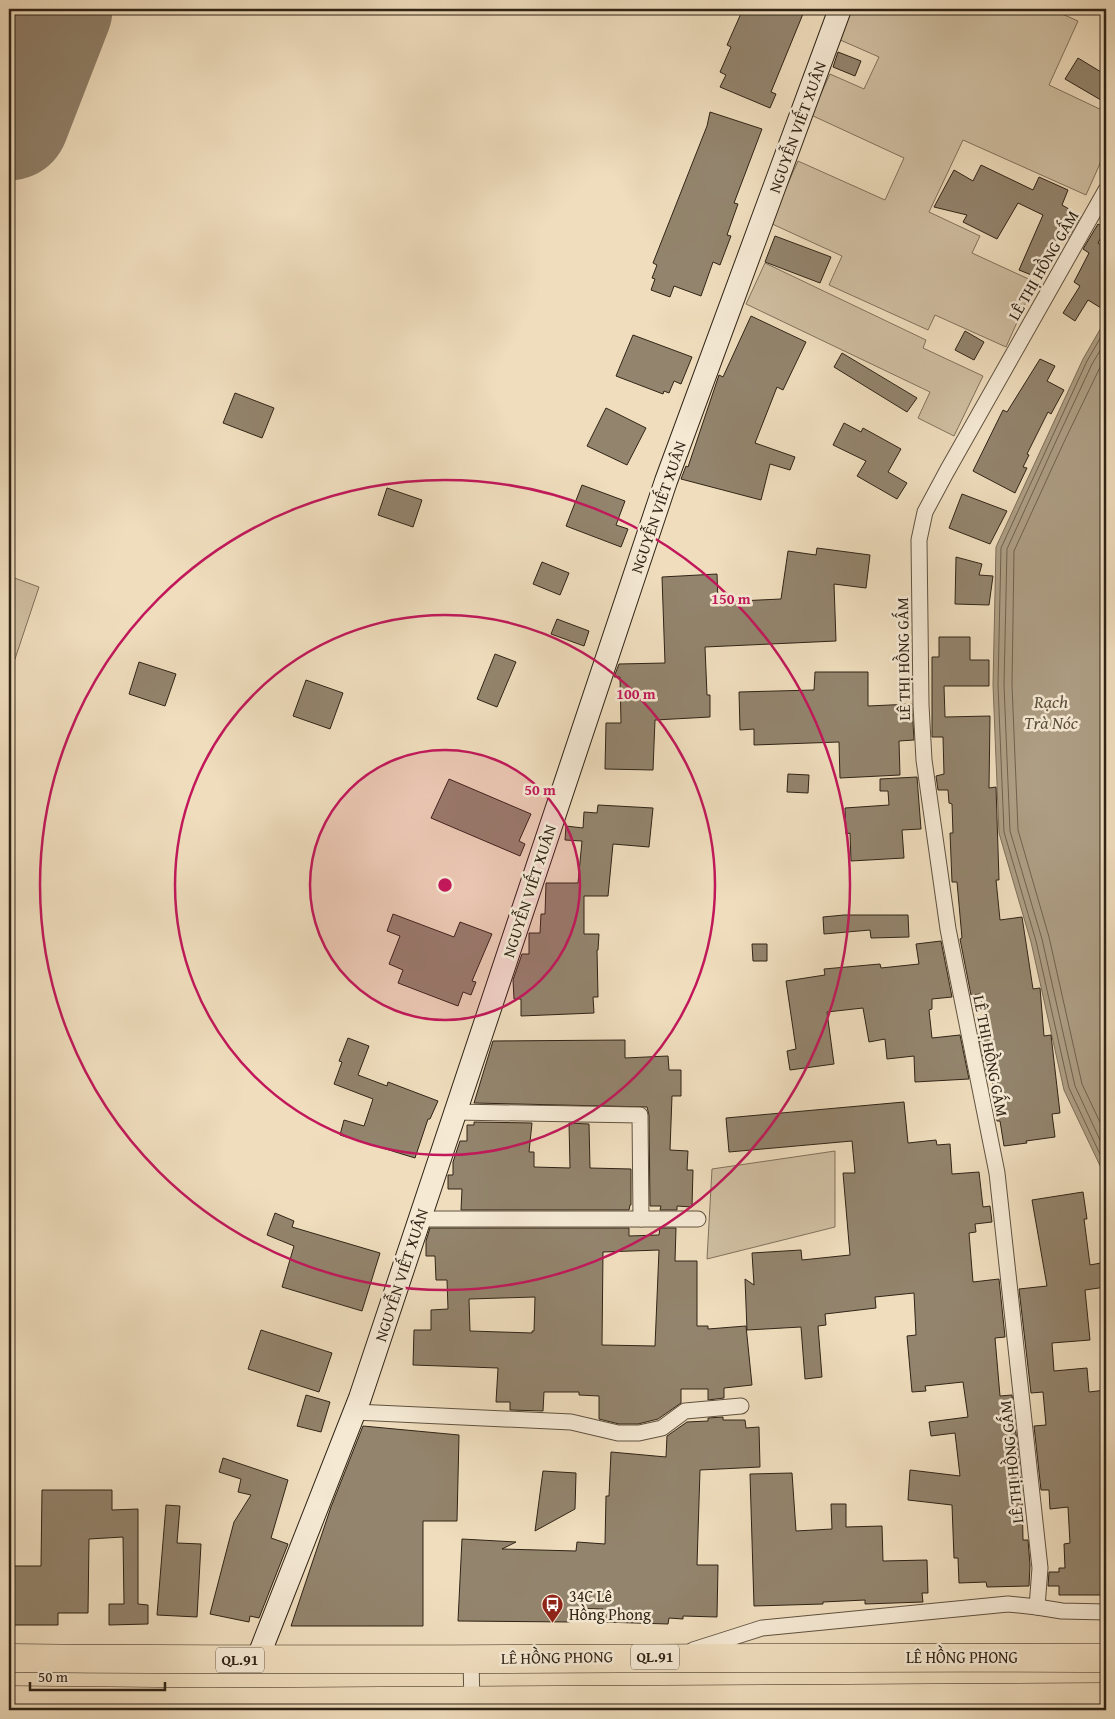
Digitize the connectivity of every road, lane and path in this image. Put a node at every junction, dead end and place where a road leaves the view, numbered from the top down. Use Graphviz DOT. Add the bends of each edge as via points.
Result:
graph roads {
  1 [pos="840,9"];
  2 [pos="1106,190"];
  3 [pos="455,1112"];
  4 [pos="420,1218"];
  5 [pos="641,1219"];
  6 [pos="698,1220"];
  7 [pos="741,1406"];
  8 [pos="354,1412"];
  9 [pos="1037,1607"];
  10 [pos="1106,1612"];
  11 [pos="674,1656"];
  12 [pos="9,1658"];
  13 [pos="471,1658"];
  14 [pos="1106,1658"];
  15 [pos="203,1660"];
  16 [pos="257,1660"];
  17 [pos="1106,1697"];
  18 [pos="9,1700"];
  19 [pos="205,1702"];
  20 [pos="796,1704"];
  21 [pos="472,1705"];
  22 [pos="100,1706"];
  1 -- 3 [label="street, NGUYỄN VIẾT XUÂN" via="666,481"];
  2 -- 9 [label="street, LÊ THỊ HỒNG GẤM" via="925,512 919,540 924,760 948,929 997,1173 1040,1568"];
  3 -- 4 [label="street, NGUYỄN VIẾT XUÂN"];
  3 -- 5 [label="street" via="640,1116"];
  4 -- 5 [label="street"];
  4 -- 8 [label="street, NGUYỄN VIẾT XUÂN"];
  5 -- 6 [label="street"];
  7 -- 8 [label="street" via="685,1411 662,1428 639,1433 618,1433 571,1422"];
  8 -- 16 [label="street, NGUYỄN VIẾT XUÂN"];
  9 -- 10 [label="street"];
  9 -- 11 [label="street" via="1008,1604 762,1628"];
  11 -- 13 [label="highway, LÊ HỒNG PHONG / QL.91"];
  11 -- 14 [label="highway, LÊ HỒNG PHONG / QL.91"];
  12 -- 15 [label="highway, LÊ HỒNG PHONG / QL.91"];
  13 -- 16 [label="highway, LÊ HỒNG PHONG / QL.91"];
  13 -- 21 [label="street"];
  15 -- 16 [label="highway, LÊ HỒNG PHONG / QL.91"];
  15 -- 19 [label="highway"];
  17 -- 20 [label="highway" via="845,1697"];
  18 -- 22 [label="highway"];
  19 -- 21 [label="highway"];
  19 -- 22 [label="highway"];
  20 -- 21 [label="highway"];
}
